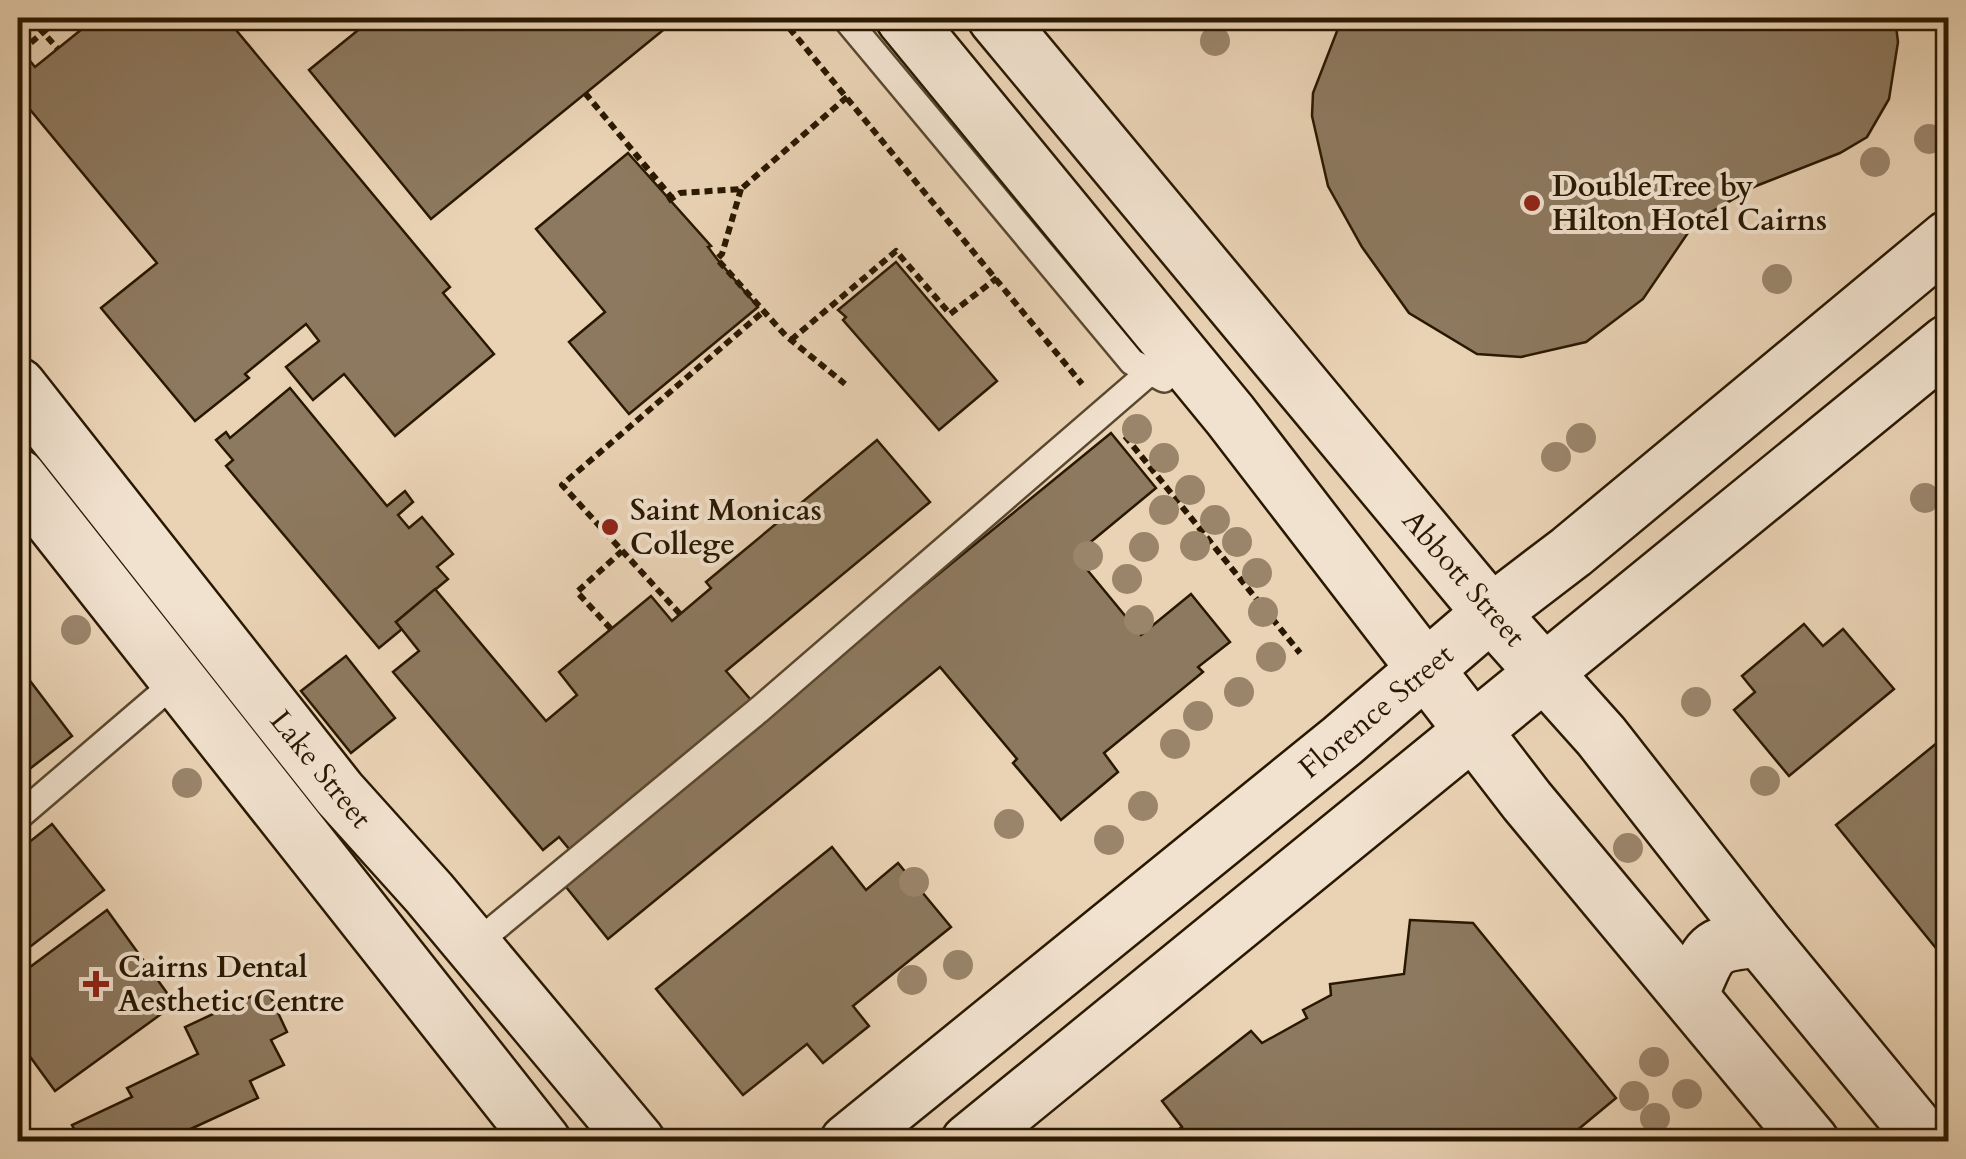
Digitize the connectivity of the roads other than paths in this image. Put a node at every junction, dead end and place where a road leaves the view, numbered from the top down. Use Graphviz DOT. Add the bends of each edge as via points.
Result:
graph roads {
  1 [pos="845,18"];
  2 [pos="904,18"];
  3 [pos="996,18"];
  4 [pos="1948,239"];
  5 [pos="1948,344"];
  6 [pos="1150,372"];
  7 [pos="18,386"];
  8 [pos="1230,415"];
  9 [pos="18,477"];
  10 [pos="1490,613"];
  11 [pos="1424,670"];
  12 [pos="1546,672"];
  13 [pos="178,680"];
  14 [pos="1472,730"];
  15 [pos="18,816"];
  16 [pos="1760,939"];
  17 [pos="474,946"];
  18 [pos="1690,995"];
  19 [pos="544,1142"];
  20 [pos="637,1142"];
  21 [pos="848,1142"];
  22 [pos="970,1142"];
  23 [pos="1811,1142"];
  24 [pos="1927,1142"];
  1 -- 6 [label="lane" via="1132,362"];
  2 -- 8 [label="street"];
  3 -- 10 [label="street, Abbott Street"];
  4 -- 10 [label="street, Florence Street"];
  5 -- 12 [label="street"];
  6 -- 8 [label="lane"];
  6 -- 17 [label="lane"];
  7 -- 17 [label="street, Lake Street" via="338,793"];
  8 -- 11 [label="street"];
  9 -- 13 [label="street, Lake Street"];
  10 -- 11 [label="street, Florence Street"];
  10 -- 12 [label="street, Abbott Street"];
  11 -- 14 [label="street"];
  11 -- 21 [label="street, Florence Street"];
  12 -- 14 [label="street"];
  12 -- 16 [label="street, Abbott Street"];
  13 -- 15 [label="lane"];
  13 -- 19 [label="street, Lake Street"];
  14 -- 18 [label="street"];
  14 -- 22 [label="street"];
  16 -- 18 [label="street" via="1714,948"];
  16 -- 24 [label="street, Abbott Street"];
  17 -- 20 [label="street, Lake Street"];
  18 -- 23 [label="street"];
}
